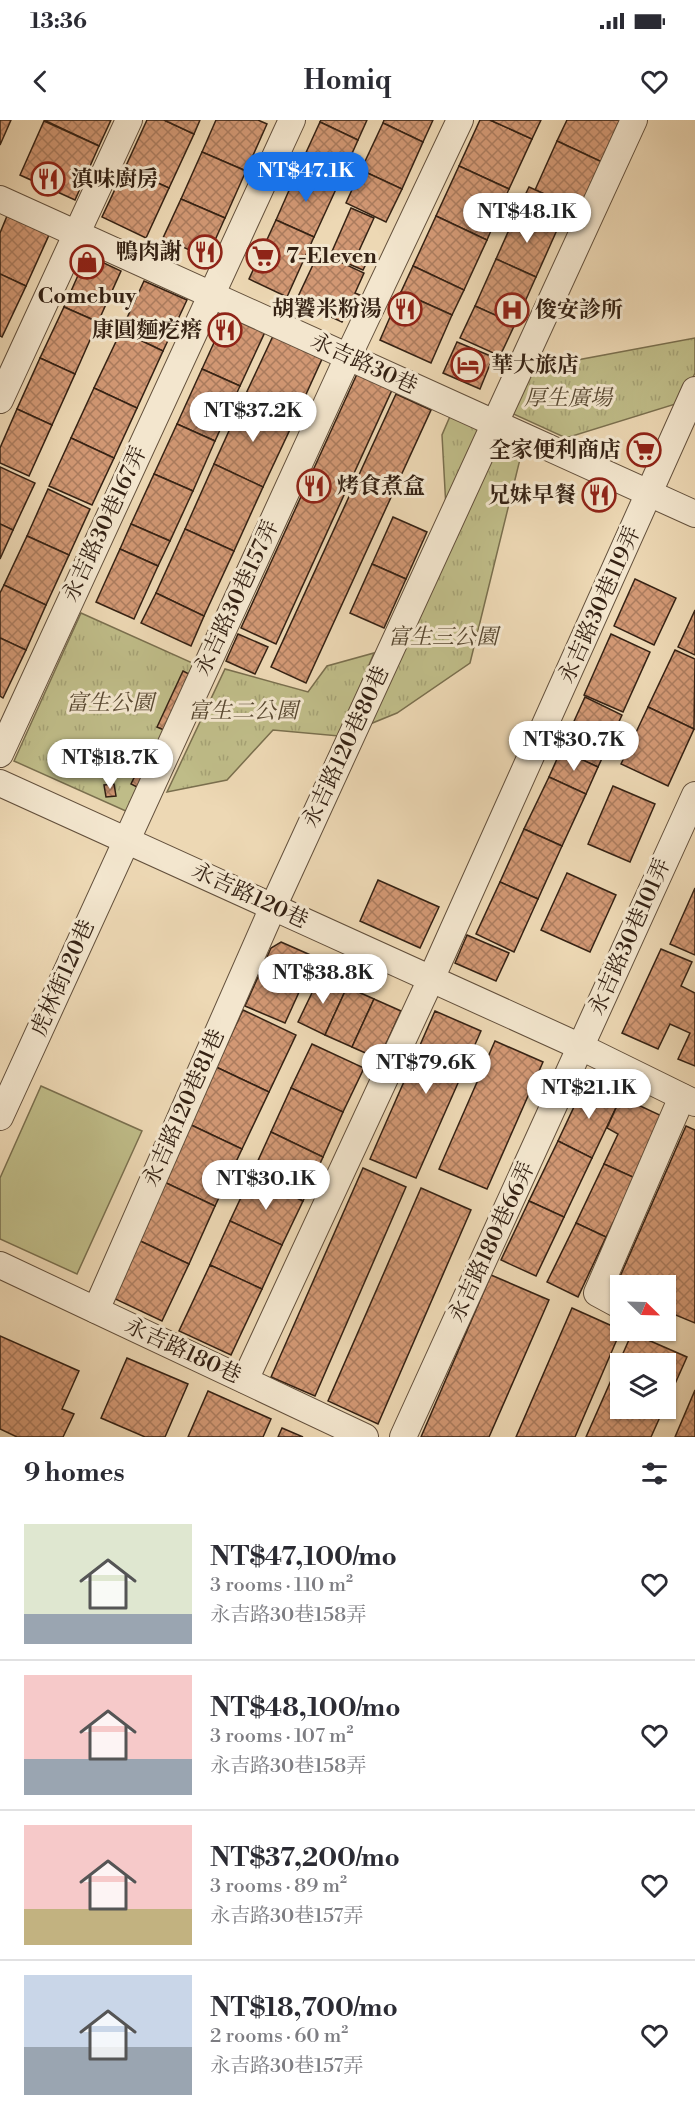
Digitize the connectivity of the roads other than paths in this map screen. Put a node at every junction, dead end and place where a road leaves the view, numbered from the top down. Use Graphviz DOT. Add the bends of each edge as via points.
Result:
graph roads {
  1 [pos="129,120"];
  2 [pos="292,120"];
  3 [pos="459,120"];
  4 [pos="634,120"];
  5 [pos="0,199"];
  6 [pos="78,234"];
  7 [pos="211,294"];
  8 [pos="348,357"];
  9 [pos="695,390"];
  10 [pos="0,400"];
  11 [pos="495,423"];
  12 [pos="650,493"];
  13 [pos="695,514"];
  14 [pos="0,754"];
  15 [pos="0,783"];
  16 [pos="695,795"];
  17 [pos="126,840"];
  18 [pos="273,907"];
  19 [pos="431,979"];
  20 [pos="581,1047"];
  21 [pos="689,1100"];
  22 [pos="0,1117"];
  23 [pos="0,1265"];
  24 [pos="610,1300"];
  25 [pos="96,1310"];
  26 [pos="245,1380"];
  27 [pos="365,1437"];
  28 [pos="403,1437"];
  1 -- 6 [label="street"];
  2 -- 7 [label="street, 永吉路30巷167弄"];
  3 -- 8 [label="street, 永吉路30巷157弄"];
  4 -- 11 [label="street, 永吉路120巷80巷"];
  5 -- 6 [label="street, 永吉路30巷"];
  6 -- 7 [label="street, 永吉路30巷"];
  6 -- 10 [label="street"];
  7 -- 8 [label="street, 永吉路30巷"];
  7 -- 14 [label="street, 永吉路30巷167弄"];
  8 -- 11 [label="street, 永吉路30巷"];
  8 -- 17 [label="street, 永吉路30巷157弄"];
  9 -- 12 [label="street, 永吉路30巷119弄"];
  11 -- 12 [label="street, 永吉路30巷"];
  11 -- 18 [label="street, 永吉路120巷80巷"];
  12 -- 13 [label="street, 永吉路30巷"];
  12 -- 19 [label="street, 永吉路30巷119弄"];
  15 -- 17 [label="street, 永吉路120巷"];
  16 -- 20 [label="street, 永吉路30巷101弄"];
  17 -- 18 [label="street, 永吉路120巷"];
  17 -- 22 [label="street, 虎林街120巷"];
  18 -- 19 [label="street, 永吉路120巷"];
  18 -- 25 [label="street, 永吉路120巷81巷"];
  19 -- 20 [label="street, 永吉路120巷"];
  19 -- 26 [label="street, 永吉路30巷119弄"];
  20 -- 21 [label="street, 永吉路120巷"];
  20 -- 28 [label="street, 永吉路180巷66弄"];
  21 -- 24 [label="street" via="597,1293"];
  23 -- 25 [label="street, 永吉路180巷"];
  25 -- 26 [label="street, 永吉路180巷"];
  26 -- 27 [label="street, 永吉路180巷"];
}
